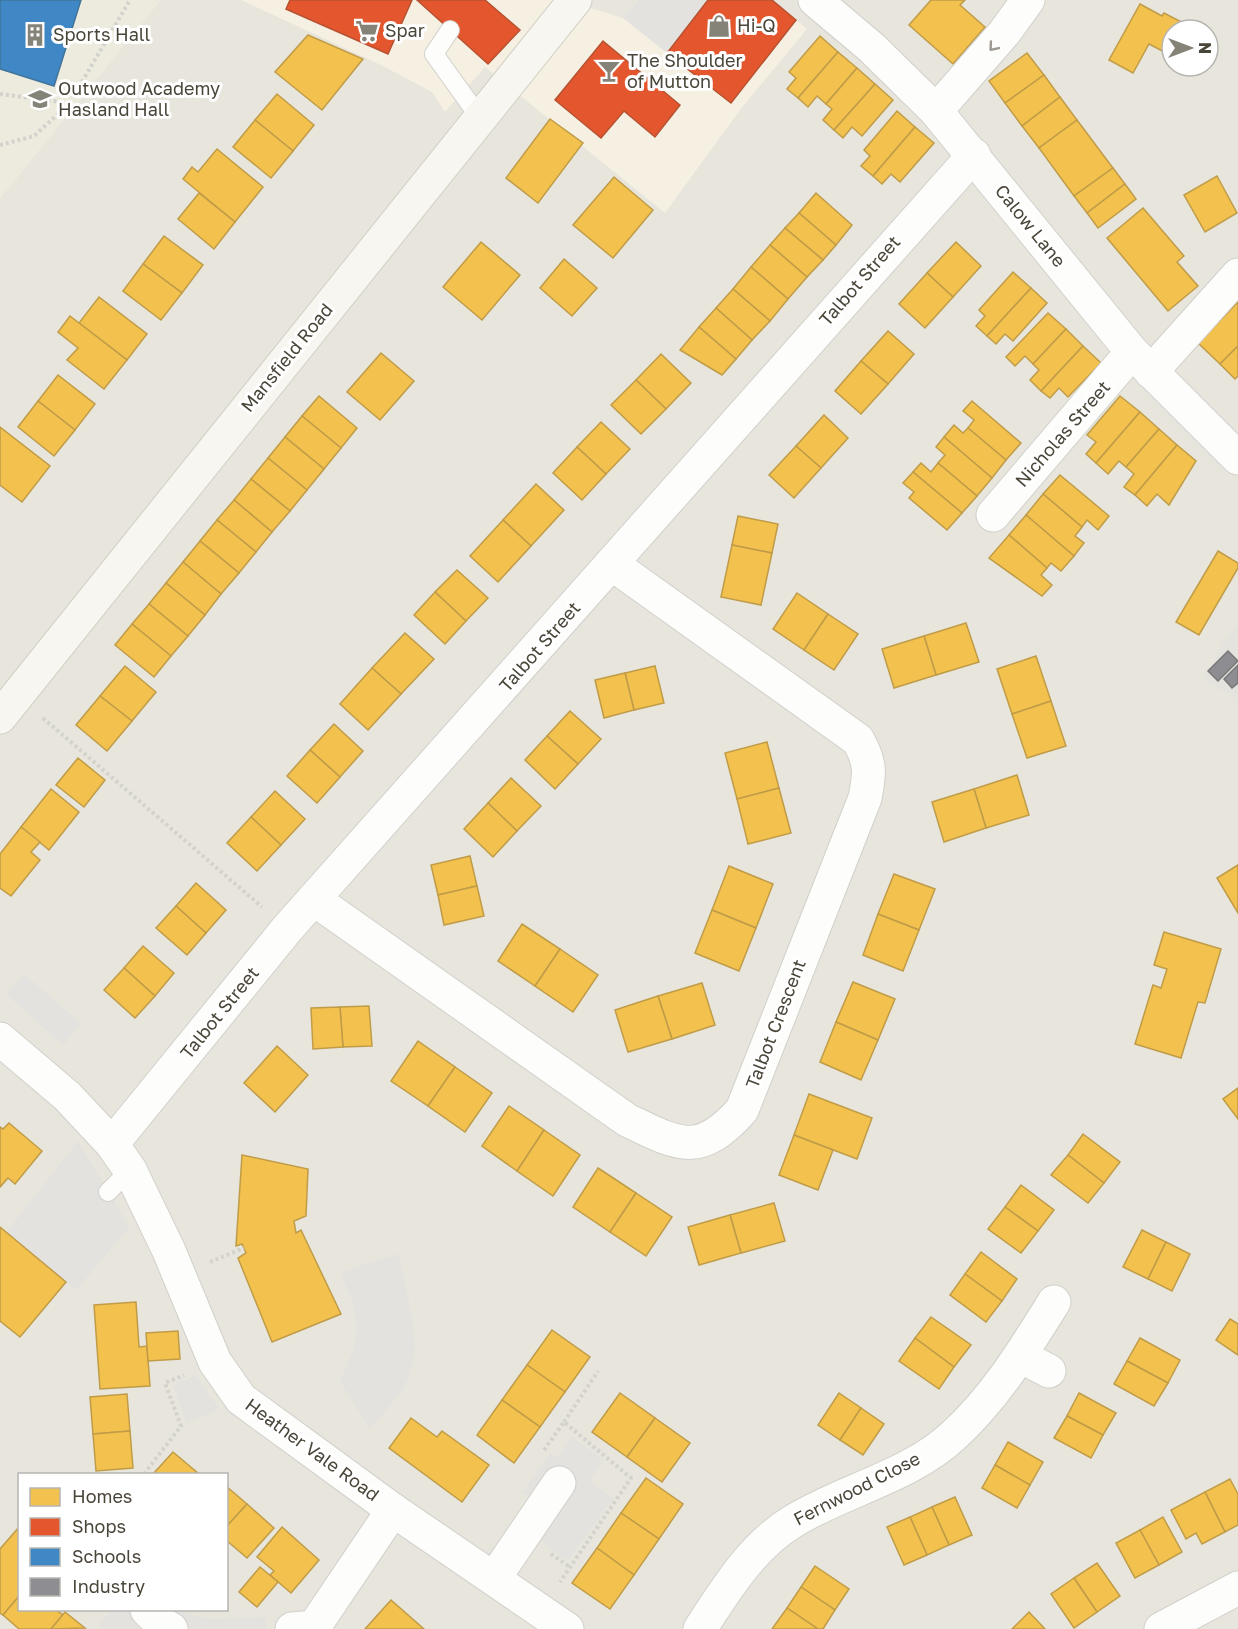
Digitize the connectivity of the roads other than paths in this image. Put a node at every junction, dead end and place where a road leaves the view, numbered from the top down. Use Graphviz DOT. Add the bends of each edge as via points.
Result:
graph roads {
  1 [pos="574,0"];
  2 [pos="815,0"];
  3 [pos="1028,0"];
  4 [pos="450,30"];
  5 [pos="936,111"];
  6 [pos="480,118"];
  7 [pos="974,155"];
  8 [pos="1238,275"];
  9 [pos="1142,362"];
  10 [pos="1238,458"];
  11 [pos="993,515"];
  12 [pos="612,564"];
  13 [pos="8,706"];
  14 [pos="315,900"];
  15 [pos="0,1040"];
  16 [pos="117,1169"];
  17 [pos="1054,1302"];
  18 [pos="1020,1356"];
  19 [pos="1049,1371"];
  20 [pos="559,1483"];
  21 [pos="393,1510"];
  22 [pos="495,1577"];
  23 [pos="1238,1588"];
  24 [pos="148,1611"];
  25 [pos="307,1628"];
  26 [pos="171,1629"];
  27 [pos="567,1629"];
  28 [pos="700,1629"];
  29 [pos="1161,1629"];
  1 -- 6 [label="main road, Mansfield Road"];
  2 -- 5 [label="street, Calow Lane" via="872,48"];
  3 -- 5 [label="street, one-way"];
  4 -- 6 [label="lane" via="434,54"];
  5 -- 7 [label="street, Calow Lane"];
  6 -- 13 [label="main road, Mansfield Road"];
  7 -- 9 [label="street, Calow Lane"];
  7 -- 12 [label="street, Talbot Street"];
  8 -- 9 [label="street, Nicholas Street"];
  9 -- 10 [label="street, Calow Lane"];
  9 -- 11 [label="street, Nicholas Street"];
  12 -- 14 [label="street, Talbot Street"];
  12 -- 14 [label="street, Talbot Crescent" via="858,740 869,759 865,798 742,1110 724,1130 698,1143 670,1140 627,1120"];
  14 -- 16 [label="street, Talbot Street" via="287,929"];
  15 -- 16 [label="street, Heather Vale Road" via="67,1096"];
  16 -- 21 [label="street, Heather Vale Road" via="169,1251 215,1362 241,1399"];
  17 -- 18 [label="street, Fernwood Close"];
  18 -- 19 [label="street"];
  18 -- 28 [label="street, Fernwood Close" via="1007,1378 952,1438 908,1466 791,1522 748,1561"];
  20 -- 22 [label="street"];
  21 -- 22 [label="street, Heather Vale Road"];
  21 -- 25 [label="street"];
  22 -- 27 [label="street, Heather Vale Road"];
  23 -- 29 [label="street"];
  24 -- 26 [label="street"];
}
